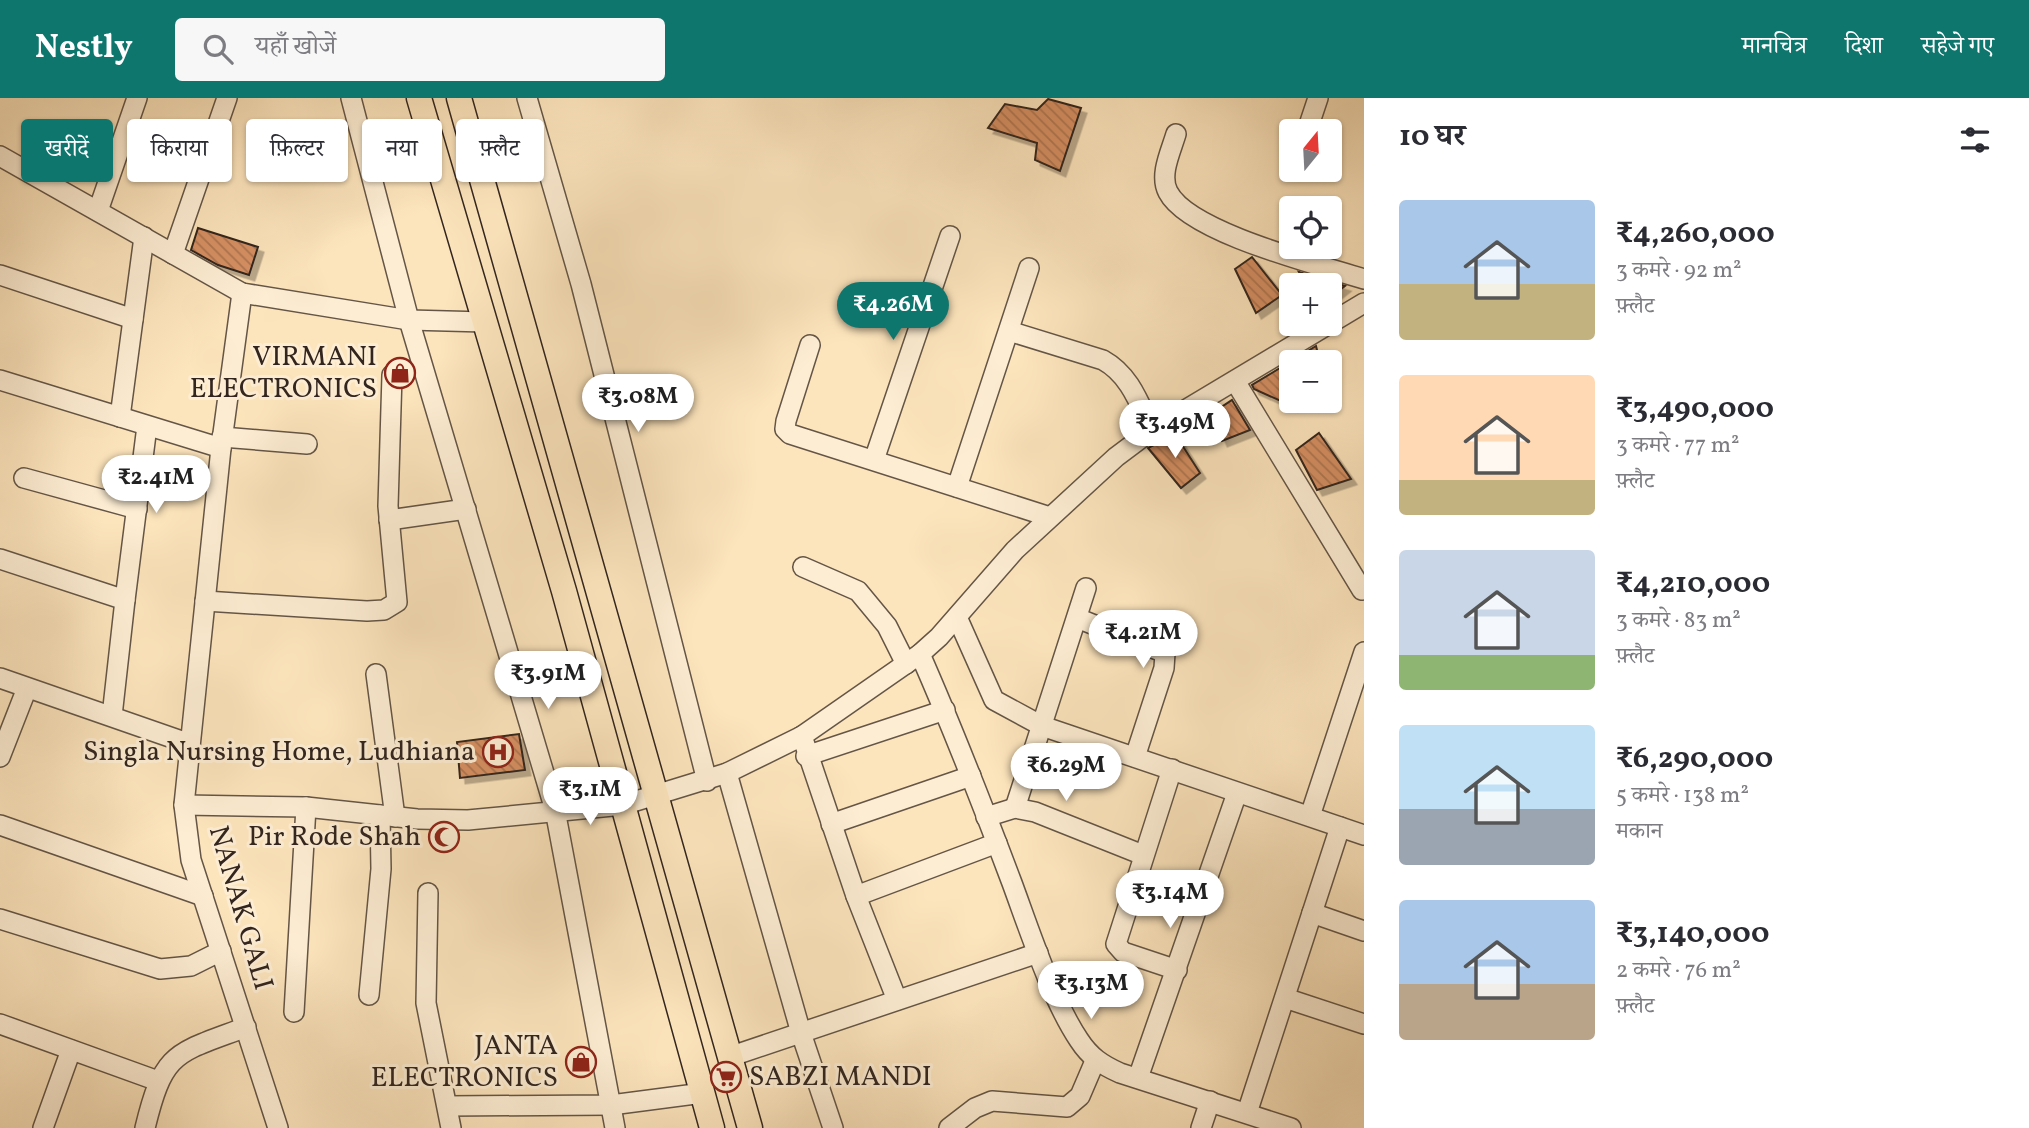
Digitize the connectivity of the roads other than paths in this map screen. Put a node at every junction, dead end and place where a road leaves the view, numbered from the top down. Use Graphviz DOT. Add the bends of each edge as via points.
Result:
graph roads {
  1 [pos="137,98"];
  2 [pos="227,98"];
  3 [pos="351,98"];
  4 [pos="419,98"];
  5 [pos="459,98"];
  6 [pos="527,98"];
  7 [pos="1318,98"];
  8 [pos="1311,119"];
  9 [pos="1176,134"];
  10 [pos="0,156"];
  11 [pos="98,211"];
  12 [pos="950,236"];
  13 [pos="144,237"];
  14 [pos="173,254"];
  15 [pos="1029,268"];
  16 [pos="0,275"];
  17 [pos="1364,279"];
  18 [pos="242,293"];
  19 [pos="1364,304"];
  20 [pos="133,319"];
  21 [pos="409,320"];
  22 [pos="485,322"];
  23 [pos="1009,331"];
  24 [pos="810,345"];
  25 [pos="393,375"];
  26 [pos="0,380"];
  27 [pos="1235,381"];
  28 [pos="120,417"];
  29 [pos="147,426"];
  30 [pos="1152,430"];
  31 [pos="222,443"];
  32 [pos="307,444"];
  33 [pos="874,460"];
  34 [pos="24,478"];
  35 [pos="957,487"];
  36 [pos="137,509"];
  37 [pos="466,509"];
  38 [pos="1050,517"];
  39 [pos="389,520"];
  40 [pos="0,559"];
  41 [pos="803,567"];
  42 [pos="1086,588"];
  43 [pos="1362,590"];
  44 [pos="125,600"];
  45 [pos="205,601"];
  46 [pos="957,617"];
  47 [pos="1077,618"];
  48 [pos="1364,652"];
  49 [pos="913,659"];
  50 [pos="376,674"];
  51 [pos="0,678"];
  52 [pos="27,688"];
  53 [pos="945,710"];
  54 [pos="112,716"];
  55 [pos="1042,726"];
  56 [pos="802,736"];
  57 [pos="190,744"];
  58 [pos="806,756"];
  59 [pos="0,757"];
  60 [pos="1135,757"];
  61 [pos="1172,769"];
  62 [pos="727,773"];
  63 [pos="971,776"];
  64 [pos="707,781"];
  65 [pos="1237,793"];
  66 [pos="655,795"];
  67 [pos="184,805"];
  68 [pos="623,805"];
  69 [pos="306,807"];
  70 [pos="1015,808"];
  71 [pos="555,810"];
  72 [pos="388,816"];
  73 [pos="1310,816"];
  74 [pos="986,817"];
  75 [pos="831,824"];
  76 [pos="0,825"];
  77 [pos="1340,827"];
  78 [pos="1364,835"];
  79 [pos="997,843"];
  80 [pos="1143,855"];
  81 [pos="428,892"];
  82 [pos="203,897"];
  83 [pos="856,897"];
  84 [pos="1312,913"];
  85 [pos="0,920"];
  86 [pos="1364,931"];
  87 [pos="221,951"];
  88 [pos="1038,953"];
  89 [pos="1177,970"];
  90 [pos="369,995"];
  91 [pos="1285,998"];
  92 [pos="897,1000"];
  93 [pos="294,1012"];
  94 [pos="0,1024"];
  95 [pos="1364,1024"];
  96 [pos="246,1027"];
  97 [pos="801,1032"];
  98 [pos="71,1050"];
  99 [pos="729,1057"];
  100 [pos="1096,1061"];
  101 [pos="1138,1078"];
  102 [pos="158,1081"];
  103 [pos="703,1093"];
  104 [pos="1210,1101"];
  105 [pos="611,1105"];
  106 [pos="448,1106"];
  107 [pos="1247,1113"];
  108 [pos="43,1128"];
  109 [pos="145,1128"];
  110 [pos="278,1128"];
  111 [pos="451,1128"];
  112 [pos="615,1128"];
  113 [pos="712,1128"];
  114 [pos="750,1128"];
  115 [pos="833,1128"];
  116 [pos="949,1128"];
  117 [pos="1201,1128"];
  118 [pos="1291,1128"];
  1 -- 11 [label="street"];
  2 -- 14 [label="street"];
  3 -- 21 [label="street"];
  4 -- 22 [label="main road"];
  5 -- 66 [label="main road"];
  6 -- 64 [label="street" via="581,284"];
  7 -- 8 [label="street"];
  9 -- 17 [label="street" via="1165,178 1168,192 1180,206 1230,234"];
  10 -- 11 [label="street"];
  11 -- 13 [label="street"];
  12 -- 33 [label="street"];
  13 -- 14 [label="street"];
  13 -- 20 [label="street"];
  14 -- 18 [label="street"];
  15 -- 23 [label="street"];
  16 -- 20 [label="street"];
  18 -- 21 [label="street"];
  18 -- 31 [label="street, NANAK GALI"];
  19 -- 27 [label="street"];
  20 -- 28 [label="street"];
  21 -- 22 [label="street"];
  21 -- 37 [label="street"];
  22 -- 68 [label="main road"];
  23 -- 30 [label="street" via="1116,367 1126,377"];
  23 -- 35 [label="street"];
  24 -- 33 [label="street" via="785,429"];
  25 -- 39 [label="street"];
  26 -- 28 [label="street"];
  27 -- 30 [label="street"];
  27 -- 43 [label="street"];
  28 -- 29 [label="street"];
  29 -- 31 [label="street"];
  29 -- 36 [label="street"];
  30 -- 38 [label="street"];
  31 -- 32 [label="street"];
  31 -- 45 [label="street, NANAK GALI"];
  33 -- 35 [label="street"];
  34 -- 36 [label="street"];
  35 -- 38 [label="street"];
  36 -- 44 [label="street"];
  37 -- 39 [label="street"];
  37 -- 71 [label="street"];
  38 -- 46 [label="street" via="1007,558"];
  39 -- 45 [label="street" via="399,596 393,607 367,611"];
  40 -- 44 [label="street"];
  41 -- 49 [label="street" via="858,591"];
  42 -- 47 [label="street"];
  44 -- 54 [label="street"];
  45 -- 57 [label="street, NANAK GALI"];
  46 -- 49 [label="street"];
  46 -- 55 [label="street" via="994,700"];
  47 -- 55 [label="street"];
  47 -- 60 [label="street" via="1165,653"];
  48 -- 73 [label="street"];
  49 -- 53 [label="street"];
  49 -- 56 [label="street"];
  50 -- 72 [label="street"];
  51 -- 52 [label="street"];
  52 -- 54 [label="street"];
  52 -- 59 [label="street"];
  53 -- 58 [label="street"];
  53 -- 63 [label="street"];
  54 -- 57 [label="street"];
  55 -- 60 [label="street"];
  55 -- 70 [label="street"];
  56 -- 58 [label="street"];
  56 -- 62 [label="street"];
  57 -- 67 [label="street, NANAK GALI"];
  58 -- 75 [label="street"];
  60 -- 61 [label="street"];
  61 -- 65 [label="street"];
  61 -- 80 [label="street"];
  62 -- 64 [label="street"];
  62 -- 97 [label="street"];
  63 -- 74 [label="street"];
  63 -- 75 [label="street"];
  64 -- 66 [label="street"];
  65 -- 73 [label="street"];
  65 -- 89 [label="street"];
  66 -- 68 [label="street"];
  66 -- 99 [label="main road"];
  67 -- 69 [label="street"];
  67 -- 82 [label="street, NANAK GALI" via="191,860"];
  68 -- 71 [label="street"];
  68 -- 103 [label="main road"];
  69 -- 72 [label="street"];
  69 -- 93 [label="street"];
  70 -- 74 [label="street"];
  70 -- 80 [label="street"];
  71 -- 72 [label="street" via="468,820"];
  71 -- 105 [label="street"];
  72 -- 90 [label="street"];
  73 -- 77 [label="street"];
  74 -- 79 [label="street"];
  75 -- 83 [label="street"];
  76 -- 82 [label="street"];
  77 -- 78 [label="street"];
  77 -- 84 [label="street"];
  79 -- 83 [label="street"];
  79 -- 88 [label="street"];
  80 -- 89 [label="street" via="1116,944 1123,952"];
  81 -- 106 [label="street" via="426,1003"];
  82 -- 87 [label="street, NANAK GALI"];
  83 -- 92 [label="street"];
  84 -- 86 [label="street"];
  84 -- 91 [label="street"];
  85 -- 87 [label="street" via="160,969 191,966"];
  87 -- 96 [label="street, NANAK GALI"];
  88 -- 92 [label="street"];
  88 -- 100 [label="street" via="1077,1037"];
  89 -- 101 [label="street"];
  91 -- 95 [label="street"];
  91 -- 107 [label="street"];
  92 -- 97 [label="street"];
  94 -- 98 [label="street"];
  96 -- 102 [label="street" via="179,1054"];
  96 -- 110 [label="street, NANAK GALI"];
  97 -- 99 [label="street"];
  97 -- 115 [label="street"];
  98 -- 102 [label="street"];
  98 -- 108 [label="street"];
  99 -- 114 [label="main road"];
  100 -- 101 [label="street"];
  100 -- 116 [label="street" via="1080,1096 1067,1107 992,1101"];
  101 -- 104 [label="street"];
  102 -- 109 [label="street"];
  103 -- 105 [label="street"];
  103 -- 113 [label="main road"];
  104 -- 107 [label="street"];
  104 -- 117 [label="street"];
  105 -- 106 [label="street"];
  105 -- 112 [label="street"];
  106 -- 111 [label="street"];
  107 -- 118 [label="street"];
}
